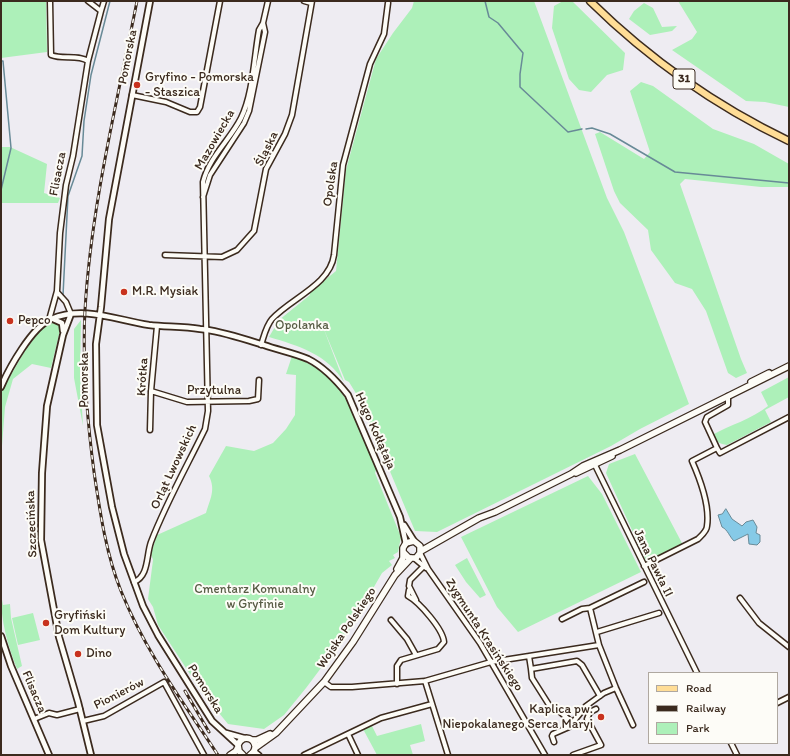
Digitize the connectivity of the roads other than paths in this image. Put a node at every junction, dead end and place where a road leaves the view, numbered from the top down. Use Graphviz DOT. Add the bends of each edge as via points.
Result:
graph roads {
  1 [pos="50,1"];
  2 [pos="88,1"];
  3 [pos="104,1"];
  4 [pos="150,1"];
  5 [pos="220,1"];
  6 [pos="268,1"];
  7 [pos="304,1"];
  8 [pos="590,1"];
  9 [pos="312,2"];
  10 [pos="388,3"];
  11 [pos="101,11"];
  12 [pos="88,61"];
  13 [pos="132,95"];
  14 [pos="789,141"];
  15 [pos="165,255"];
  16 [pos="204,257"];
  17 [pos="57,291"];
  18 [pos="71,314"];
  19 [pos="100,314"];
  20 [pos="50,319"];
  21 [pos="157,326"];
  22 [pos="206,329"];
  23 [pos="63,335"];
  24 [pos="261,344"];
  25 [pos="789,366"];
  26 [pos="259,380"];
  27 [pos="1,386"];
  28 [pos="151,392"];
  29 [pos="728,396"];
  30 [pos="208,402"];
  31 [pos="789,417"];
  32 [pos="150,430"];
  33 [pos="717,448"];
  34 [pos="594,463"];
  35 [pos="403,524"];
  36 [pos="440,539"];
  37 [pos="416,542"];
  38 [pos="406,544"];
  39 [pos="421,552"];
  40 [pos="404,553"];
  41 [pos="412,558"];
  42 [pos="644,566"];
  43 [pos="426,568"];
  44 [pos="395,575"];
  45 [pos="134,582"];
  46 [pos="644,582"];
  47 [pos="740,598"];
  48 [pos="590,608"];
  49 [pos="659,613"];
  50 [pos="391,620"];
  51 [pos="562,620"];
  52 [pos="597,632"];
  53 [pos="1,636"];
  54 [pos="599,645"];
  55 [pos="789,647"];
  56 [pos="416,655"];
  57 [pos="529,656"];
  58 [pos="492,662"];
  59 [pos="531,669"];
  60 [pos="697,672"];
  61 [pos="425,681"];
  62 [pos="324,682"];
  63 [pos="397,684"];
  64 [pos="616,688"];
  65 [pos="600,696"];
  66 [pos="789,697"];
  67 [pos="778,702"];
  68 [pos="432,704"];
  69 [pos="80,709"];
  70 [pos="596,709"];
  71 [pos="34,719"];
  72 [pos="83,721"];
  73 [pos="573,723"];
  74 [pos="633,725"];
  75 [pos="281,727"];
  76 [pos="224,732"];
  77 [pos="348,734"];
  78 [pos="244,738"];
  79 [pos="252,740"];
  80 [pos="554,742"];
  81 [pos="732,744"];
  82 [pos="238,746"];
  83 [pos="254,753"];
  84 [pos="448,754"];
  85 [pos="49,755"];
  86 [pos="92,755"];
  87 [pos="204,755"];
  88 [pos="230,755"];
  89 [pos="238,755"];
  90 [pos="243,755"];
  91 [pos="304,755"];
  92 [pos="358,755"];
  93 [pos="442,755"];
  94 [pos="546,755"];
  95 [pos="573,755"];
  96 [pos="737,755"];
  1 -- 12 [label="street" via="51,55 82,57"];
  2 -- 11 [label="street"];
  3 -- 11 [label="street, Flisacza"];
  4 -- 13 [label="street, Pomorska"];
  5 -- 13 [label="street" via="197,112"];
  6 -- 16 [label="street, Mazowiecka" via="249,111 210,175 204,197"];
  7 -- 9 [label="street"];
  8 -- 14 [label="main road, 31" via="634,41 692,84 740,115"];
  9 -- 16 [label="street, Śląska" via="292,115 266,169 254,231 243,245 231,253"];
  10 -- 24 [label="street, Opolska" via="384,34 370,64 343,165 331,267 322,278 272,319"];
  11 -- 12 [label="street, Flisacza"];
  12 -- 17 [label="street, Flisacza" via="66,185"];
  13 -- 19 [label="street, Pomorska" via="111,202"];
  15 -- 16 [label="street, Śląska"];
  16 -- 22 [label="street, Mazowiecka"];
  17 -- 18 [label="street"];
  17 -- 20 [label="street, Flisacza"];
  18 -- 19 [label="street, Hugo Kołłątaja"];
  18 -- 20 [label="street"];
  18 -- 23 [label="street, Szczecińska"];
  19 -- 21 [label="street, Hugo Kołłątaja"];
  19 -- 45 [label="street, Pomorska" via="96,344 97,425 112,507"];
  20 -- 23 [label="street" via="58,320 62,324"];
  20 -- 27 [label="street, Flisacza" via="29,340"];
  21 -- 22 [label="street, Hugo Kołłątaja"];
  21 -- 28 [label="street, Krótka"];
  22 -- 24 [label="street, Hugo Kołłątaja"];
  22 -- 30 [label="street, Orląt Lwowskich"];
  23 -- 69 [label="street, Szczecińska" via="46,414 41,539 58,635"];
  24 -- 35 [label="street, Hugo Kołłątaja" via="308,359 338,382 355,409"];
  25 -- 29 [label="main road"];
  26 -- 30 [label="street, Przytulna" via="258,399"];
  28 -- 30 [label="street, Przytulna" via="181,401"];
  28 -- 32 [label="street, Krótka"];
  29 -- 33 [label="street" via="728,405 707,417 705,422"];
  29 -- 34 [label="main road"];
  30 -- 45 [label="street, Orląt Lwowskich" via="205,428 157,527 144,575"];
  31 -- 33 [label="street" via="720,453"];
  33 -- 42 [label="street" via="692,461 704,491 706,531 698,538"];
  34 -- 36 [label="main road"];
  34 -- 42 [label="street, Jana Pawła II"];
  35 -- 37 [label="street, Hugo Kołłątaja"];
  35 -- 38 [label="street, Hugo Kołłątaja"];
  36 -- 37 [label="main road"];
  36 -- 39 [label="main road"];
  37 -- 38 [label="main road"];
  37 -- 39 [label="main road"];
  38 -- 40 [label="main road"];
  39 -- 41 [label="main road"];
  39 -- 43 [label="street, Zygmunta Krasińskiego"];
  40 -- 41 [label="main road"];
  40 -- 44 [label="main road, Wojska Polskiego"];
  41 -- 43 [label="street, Zygmunta Krasińskiego"];
  41 -- 44 [label="main road, Wojska Polskiego"];
  42 -- 60 [label="street, Jana Pawła II"];
  43 -- 56 [label="street" via="410,580 408,596 416,600 426,611 444,640 441,648"];
  43 -- 58 [label="street, Zygmunta Krasińskiego"];
  44 -- 62 [label="main road, Wojska Polskiego" via="353,642"];
  45 -- 76 [label="street, Pomorska" via="158,635 212,721"];
  46 -- 48 [label="street"];
  47 -- 55 [label="street" via="752,615"];
  48 -- 51 [label="street" via="582,609"];
  48 -- 52 [label="street"];
  49 -- 52 [label="street"];
  50 -- 56 [label="street"];
  52 -- 54 [label="street"];
  53 -- 71 [label="street, Flisacza"];
  54 -- 57 [label="street"];
  54 -- 64 [label="street"];
  56 -- 63 [label="street" via="404,658 398,663"];
  57 -- 58 [label="street"];
  57 -- 59 [label="street, Zygmunta Krasińskiego"];
  58 -- 61 [label="street"];
  58 -- 94 [label="street, Zygmunta Krasińskiego"];
  59 -- 65 [label="street" via="577,661"];
  59 -- 73 [label="street, Zygmunta Krasińskiego" via="532,678 551,708 559,711"];
  61 -- 63 [label="street"];
  61 -- 68 [label="street"];
  62 -- 63 [label="street" via="331,687 352,688"];
  62 -- 75 [label="main road, Wojska Polskiego"];
  64 -- 65 [label="street"];
  64 -- 74 [label="street"];
  65 -- 73 [label="street" via="586,706"];
  66 -- 67 [label="street"];
  68 -- 77 [label="street" via="381,718"];
  68 -- 84 [label="street"];
  69 -- 71 [label="street" via="57,715 52,713"];
  69 -- 72 [label="street, Szczecińska"];
  70 -- 95 [label="street" via="590,712 587,719 601,745"];
  71 -- 85 [label="street, Flisacza"];
  72 -- 86 [label="street, Szczecińska"];
  72 -- 87 [label="street, Pionierów" via="108,714 164,682"];
  73 -- 80 [label="street" via="553,734"];
  75 -- 79 [label="main road, Wojska Polskiego" via="266,736"];
  75 -- 83 [label="main road, Wojska Polskiego"];
  76 -- 78 [label="street, Pomorska"];
  76 -- 82 [label="street, Pomorska"];
  77 -- 91 [label="street"];
  77 -- 92 [label="street"];
  78 -- 79 [label="main road"];
  78 -- 82 [label="main road"];
  79 -- 83 [label="main road"];
  81 -- 96 [label="street"];
  82 -- 88 [label="main road"];
  82 -- 90 [label="main road"];
  84 -- 93 [label="street"];
  89 -- 90 [label="main road"];
}
